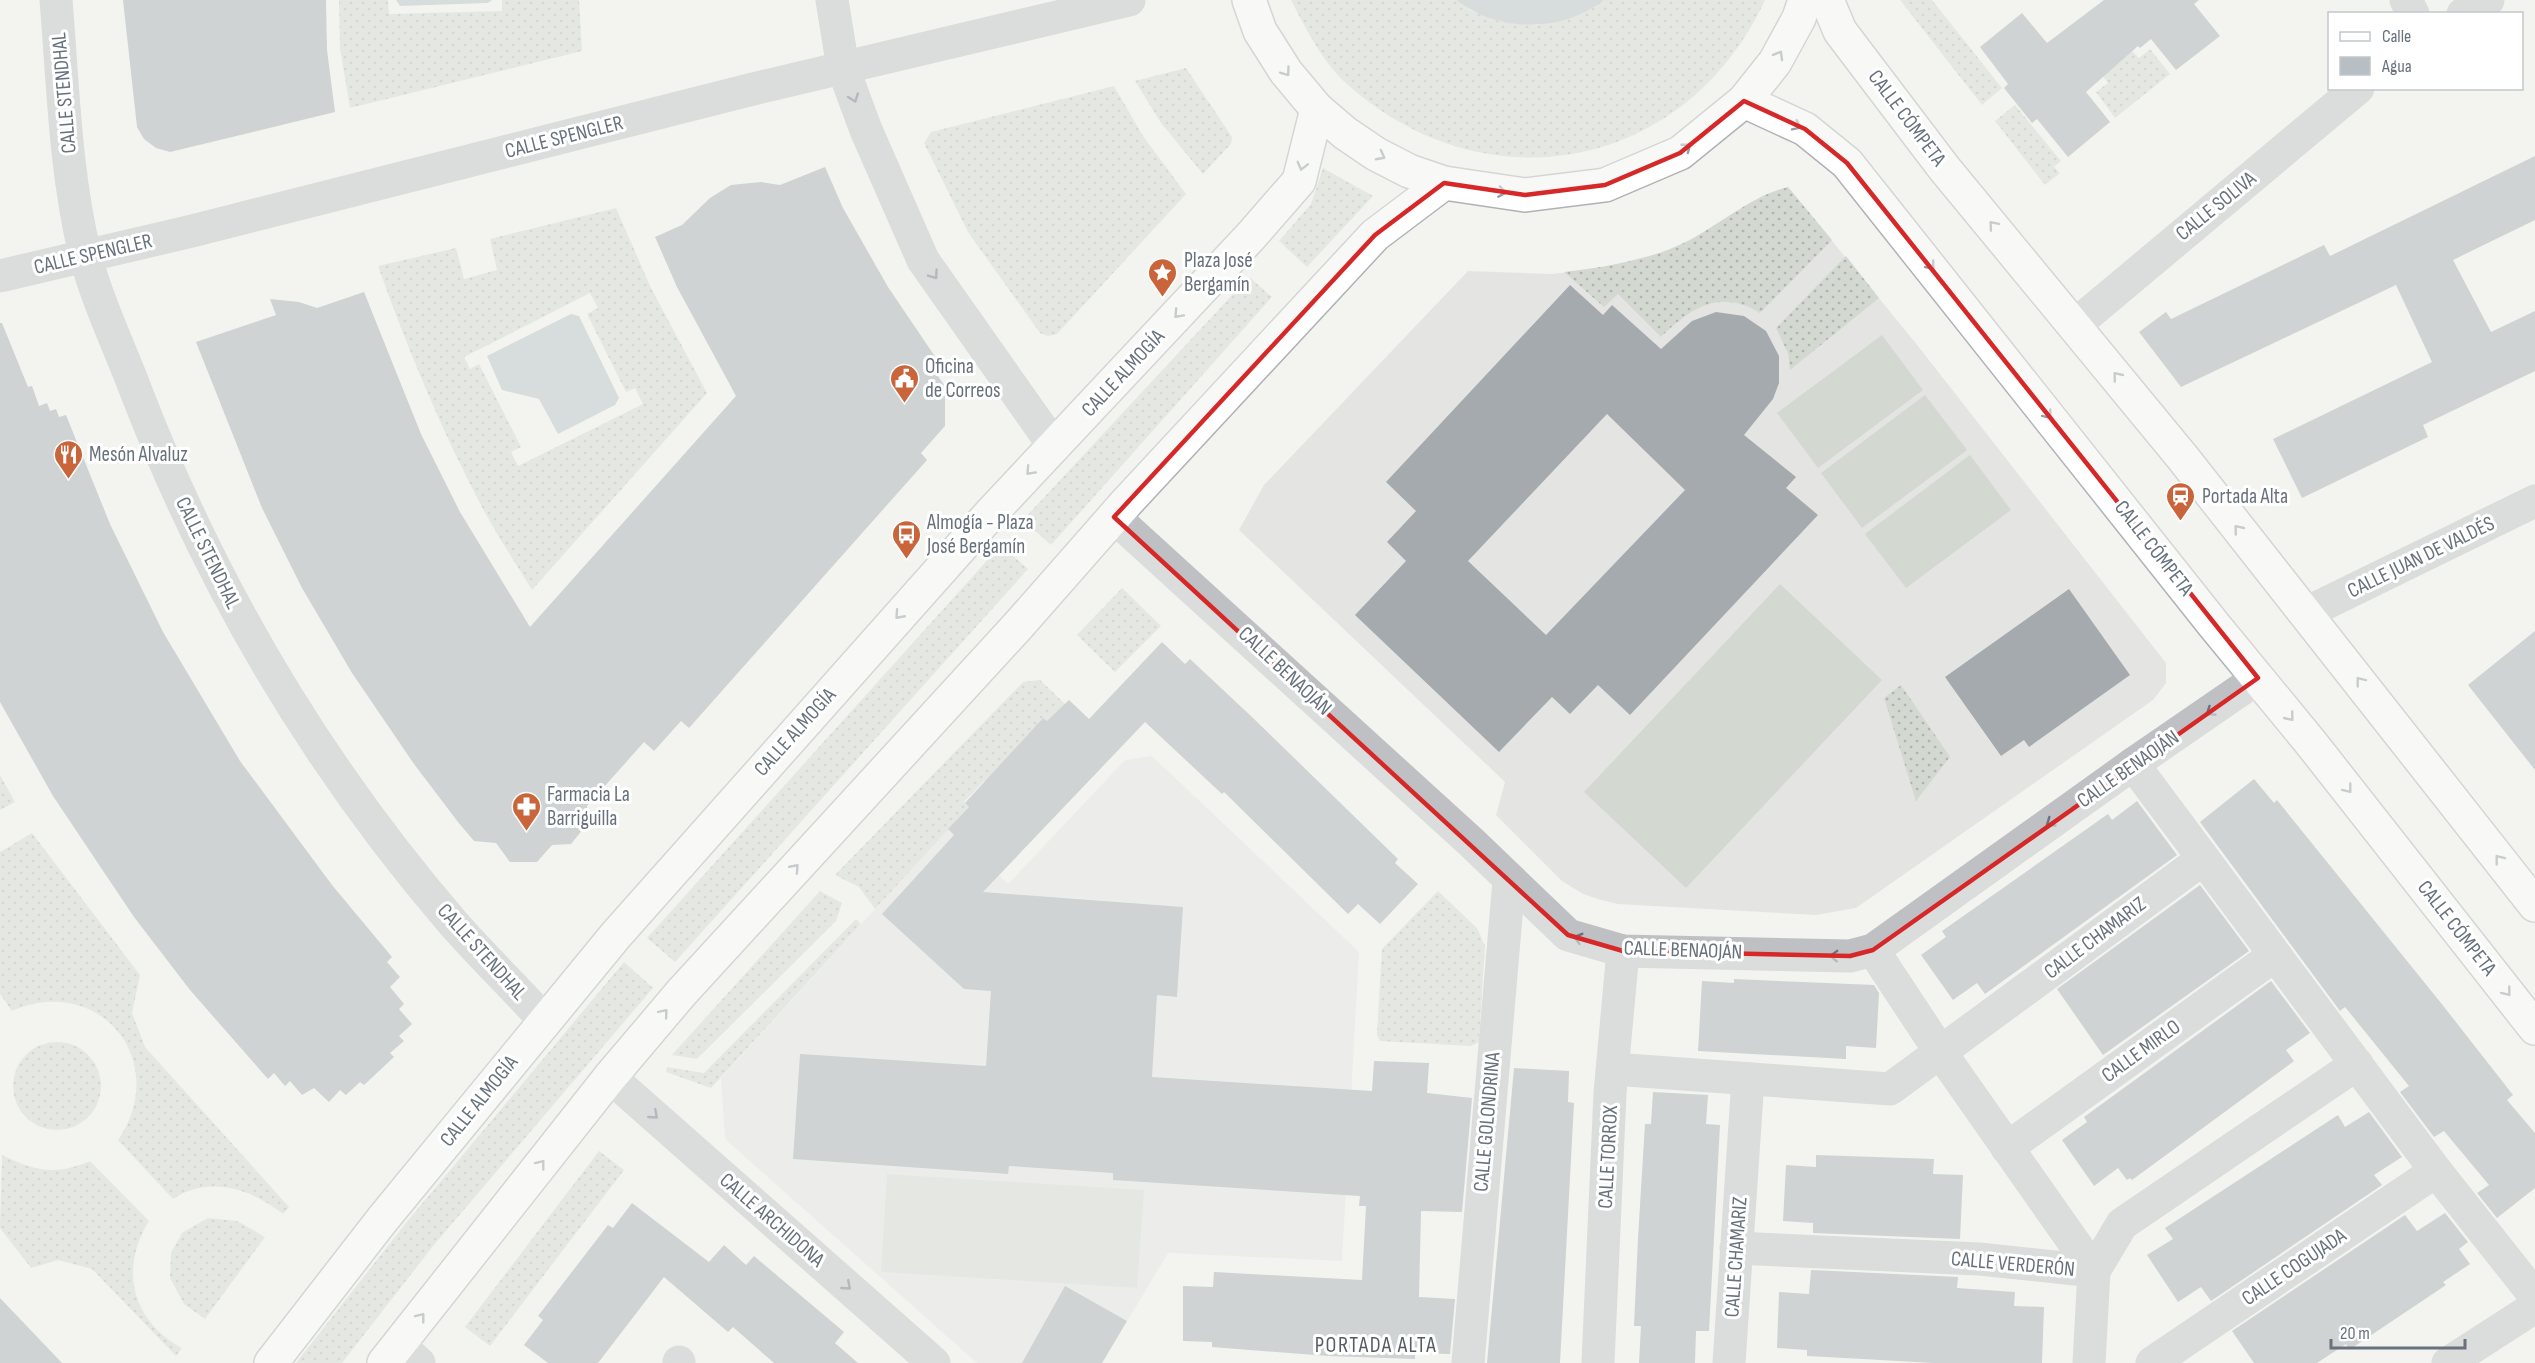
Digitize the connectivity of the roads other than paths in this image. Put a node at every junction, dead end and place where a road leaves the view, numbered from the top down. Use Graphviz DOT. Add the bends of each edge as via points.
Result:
graph roads {
  1 [pos="56,0"];
  2 [pos="832,0"];
  3 [pos="1129,0"];
  4 [pos="1249,0"];
  5 [pos="1805,0"];
  6 [pos="1827,0"];
  7 [pos="2488,0"];
  8 [pos="2467,12"];
  9 [pos="843,68"];
  10 [pos="2356,90"];
  11 [pos="1744,101"];
  12 [pos="1317,109"];
  13 [pos="1444,183"];
  14 [pos="86,256"];
  15 [pos="0,276"];
  16 [pos="2075,325"];
  17 [pos="1054,446"];
  18 [pos="2535,501"];
  19 [pos="1114,516"];
  20 [pos="2306,613"];
  21 [pos="2258,678"];
  22 [pos="2133,764"];
  23 [pos="2203,859"];
  24 [pos="1509,881"];
  25 [pos="2535,904"];
  26 [pos="1873,950"];
  27 [pos="1623,951"];
  28 [pos="2275,955"];
  29 [pos="545,1021"];
  30 [pos="2535,1028"];
  31 [pos="1941,1053"];
  32 [pos="2357,1064"];
  33 [pos="1613,1070"];
  34 [pos="610,1077"];
  35 [pos="1748,1079"];
  36 [pos="2007,1148"];
  37 [pos="2436,1171"];
  38 [pos="1736,1248"];
  39 [pos="2094,1271"];
  40 [pos="2535,1296"];
  41 [pos="2535,1307"];
  42 [pos="401,1357"];
  43 [pos="271,1363"];
  44 [pos="934,1363"];
  45 [pos="1467,1363"];
  46 [pos="1598,1363"];
  47 [pos="1729,1363"];
  48 [pos="2089,1363"];
  49 [pos="2152,1363"];
  50 [pos="2448,1363"];
  1 -- 14 [label="street, CALLE STENDHAL" via="69,162"];
  2 -- 9 [label="street"];
  3 -- 9 [label="street, CALLE SPENGLER"];
  4 -- 12 [label="main road, one-way" via="1260,31 1286,72"];
  11 -- 5 [label="main road, one-way" via="1775,62"];
  16 -- 6 [label="main road, CALLE CÓMPETA, one-way" via="1840,32"];
  7 -- 8 [label="street"];
  9 -- 14 [label="street, CALLE SPENGLER"];
  9 -- 17 [label="street, one-way" via="923,260"];
  10 -- 16 [label="street, CALLE SOLIVA"];
  13 -- 11 [label="main road, one-way" via="1525,195 1605,185 1680,153"];
  11 -- 21 [label="main road, CALLE CÓMPETA, one-way" via="1805,129 1847,163"];
  12 -- 13 [label="main road, one-way" via="1376,154"];
  12 -- 17 [label="main road, CALLE ALMOGÍA, one-way" via="1299,181"];
  13 -- 19 [label="main road" via="1375,235"];
  14 -- 15 [label="street, CALLE SPENGLER"];
  14 -- 29 [label="street, CALLE STENDHAL" via="158,449 244,628 298,717 359,804 454,924"];
  20 -- 16 [label="main road, CALLE CÓMPETA, one-way"];
  17 -- 29 [label="main road, CALLE ALMOGÍA, one-way" via="934,575 623,926"];
  18 -- 20 [label="street, CALLE JUAN DE VALDÉS"];
  19 -- 24 [label="street, CALLE BENAOJÁN"];
  34 -- 19 [label="main road, one-way" via="690,983"];
  25 -- 20 [label="main road, CALLE CÓMPETA, one-way"];
  21 -- 22 [label="street, CALLE BENAOJÁN, one-way"];
  21 -- 30 [label="main road, CALLE CÓMPETA, one-way"];
  22 -- 23 [label="street"];
  22 -- 26 [label="street, CALLE BENAOJÁN, one-way"];
  23 -- 28 [label="street"];
  23 -- 31 [label="street, CALLE CHAMARIZ"];
  27 -- 24 [label="street, CALLE BENAOJÁN, one-way" via="1568,935"];
  24 -- 45 [label="street, CALLE GOLONDRINA"];
  26 -- 27 [label="street, CALLE BENAOJÁN, one-way" via="1850,956"];
  26 -- 31 [label="street"];
  27 -- 33 [label="street, CALLE TORROX"];
  28 -- 32 [label="street"];
  28 -- 36 [label="street, CALLE MIRLO"];
  29 -- 43 [label="main road, CALLE ALMOGÍA"];
  31 -- 35 [label="street, CALLE CHAMARIZ" via="1890,1089"];
  31 -- 36 [label="street"];
  32 -- 37 [label="street"];
  32 -- 39 [label="street, CALLE VERDERÓN" via="2122,1224"];
  33 -- 35 [label="street"];
  33 -- 46 [label="street, CALLE TORROX"];
  42 -- 34 [label="main road, one-way"];
  34 -- 44 [label="street, CALLE ARCHIDONA, one-way"];
  35 -- 38 [label="street, CALLE CHAMARIZ"];
  36 -- 39 [label="street"];
  37 -- 40 [label="street"];
  37 -- 49 [label="street, CALLE COGUJADA"];
  38 -- 39 [label="street, CALLE VERDERÓN" via="1979,1259"];
  38 -- 47 [label="street, CALLE CHAMARIZ"];
  39 -- 48 [label="street"];
  41 -- 50 [label="street"];
}
